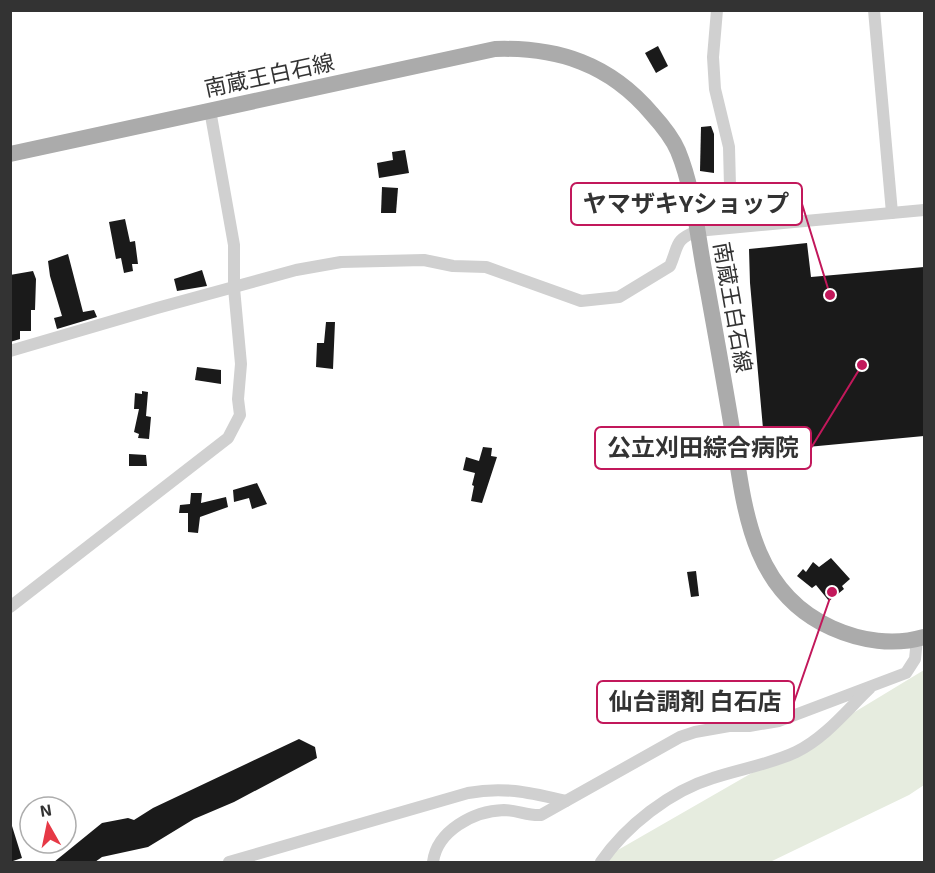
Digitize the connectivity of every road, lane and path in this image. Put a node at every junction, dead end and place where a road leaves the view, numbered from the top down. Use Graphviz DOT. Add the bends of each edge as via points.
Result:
graph roads {
  1 [pos="717,10"];
  2 [pos="874,10"];
  3 [pos="210,110"];
  4 [pos="10,154"];
  5 [pos="924,210"];
  6 [pos="892,213"];
  7 [pos="731,226"];
  8 [pos="697,231"];
  9 [pos="234,288"];
  10 [pos="10,351"];
  11 [pos="10,607"];
  12 [pos="921,638"];
  13 [pos="870,688"];
  14 [pos="566,801"];
  15 [pos="230,862"];
  16 [pos="433,862"];
  17 [pos="601,862"];
  1 -- 7 [label="street" via="715,89 729,147"];
  2 -- 6 [label="street"];
  3 -- 4 [label="main road, 南蔵王白石線"];
  3 -- 8 [label="main road, 南蔵王白石線" via="495,49 531,49 567,56 620,83 665,129 685,170"];
  3 -- 9 [label="street" via="234,244"];
  5 -- 6 [label="street"];
  6 -- 7 [label="street"];
  7 -- 8 [label="street"];
  8 -- 9 [label="street" via="683,236 670,266 619,297 580,301 486,267 424,260 341,262"];
  8 -- 12 [label="main road, 南蔵王白石線" via="741,488 751,533 765,568 794,604 824,625 875,641"];
  9 -- 10 [label="street"];
  9 -- 11 [label="street" via="241,364 240,415 228,438"];
  12 -- 13 [label="street" via="906,673"];
  13 -- 14 [label="street" via="779,722 706,729 669,741"];
  13 -- 17 [label="street" via="804,748 681,791 629,829"];
  14 -- 15 [label="street" via="489,789"];
  14 -- 16 [label="street" via="541,815 504,810 481,814 441,840"];
}
